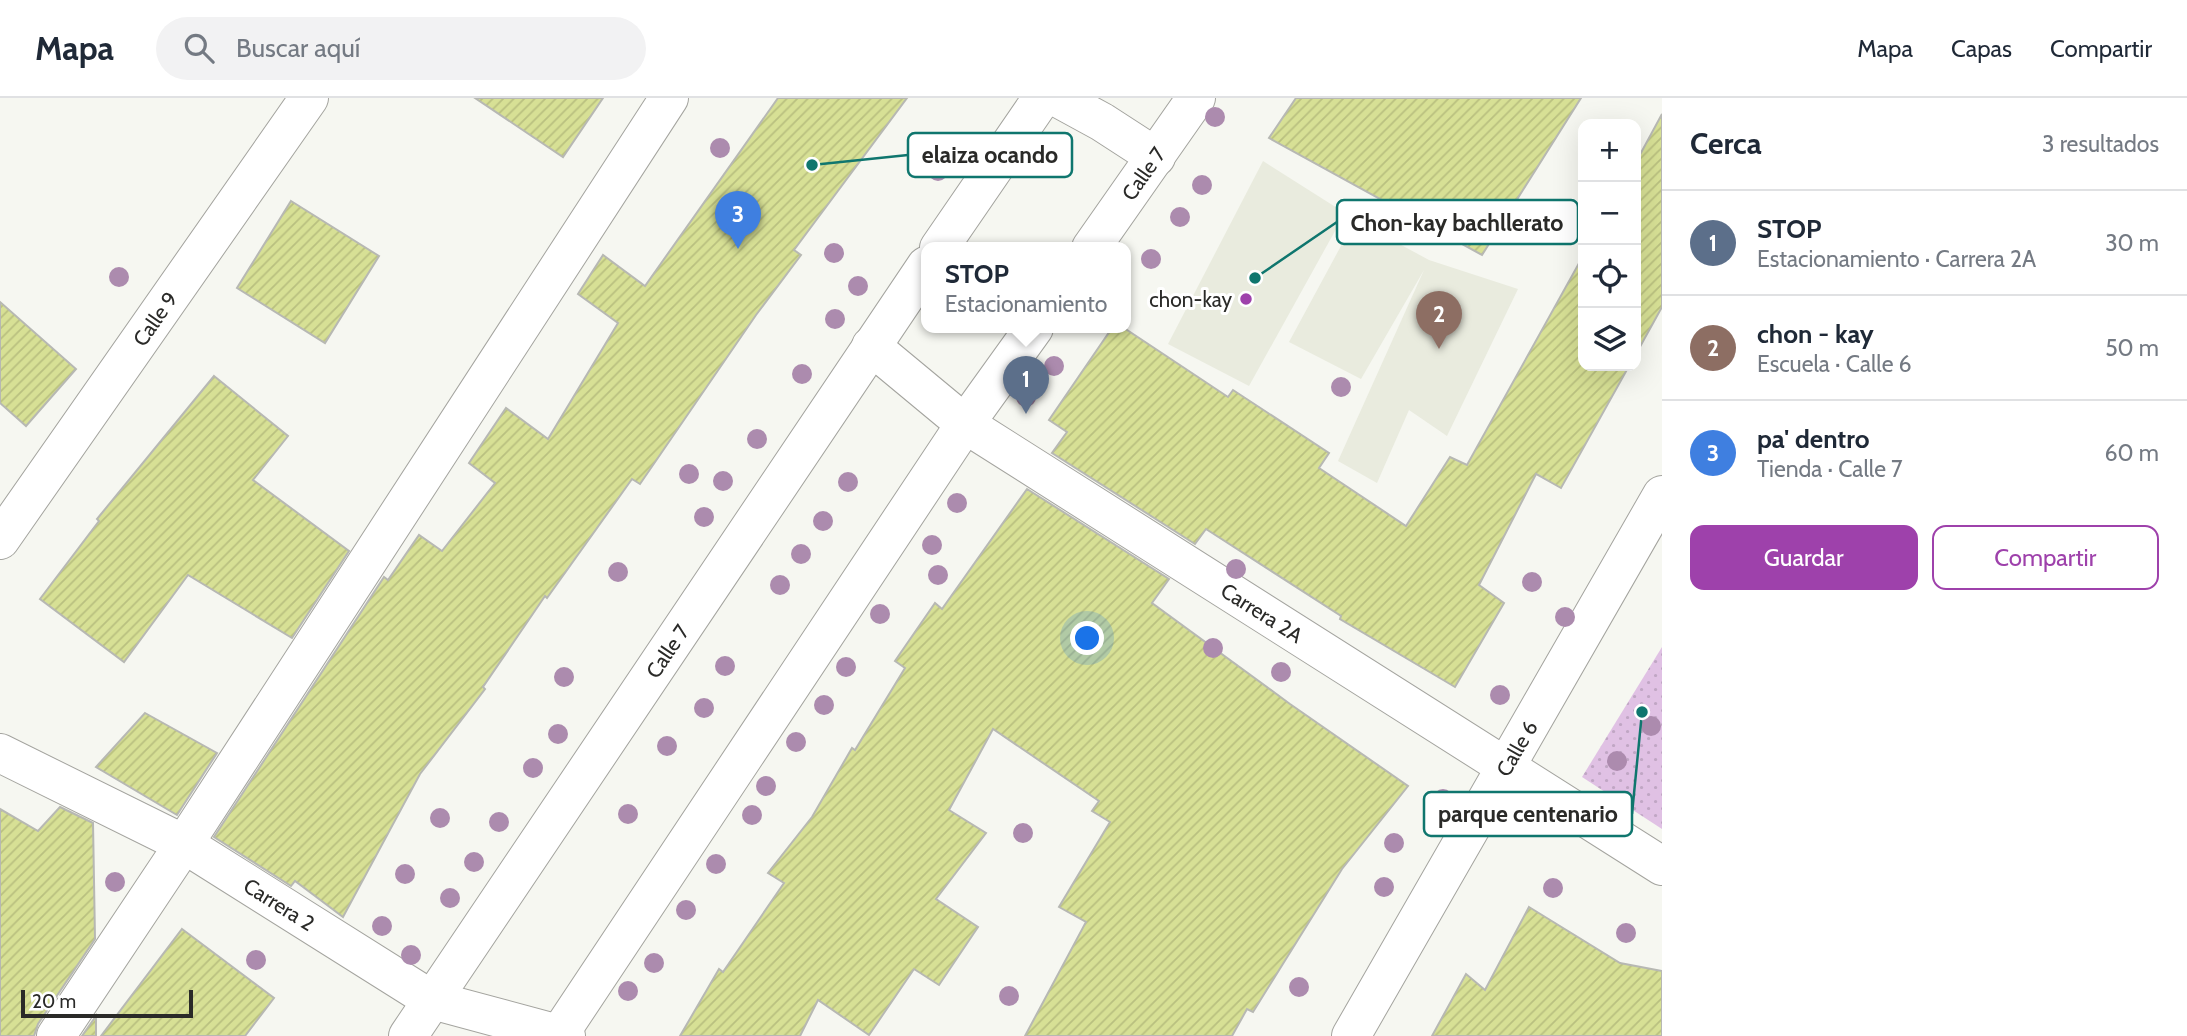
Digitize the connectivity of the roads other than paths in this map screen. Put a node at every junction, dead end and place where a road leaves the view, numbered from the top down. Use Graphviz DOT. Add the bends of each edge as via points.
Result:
graph roads {
  1 [pos="309,98"];
  2 [pos="669,98"];
  3 [pos="1042,98"];
  4 [pos="1058,98"];
  5 [pos="1196,98"];
  6 [pos="1156,158"];
  7 [pos="943,242"];
  8 [pos="1095,242"];
  9 [pos="921,273"];
  10 [pos="1030,333"];
  11 [pos="871,346"];
  12 [pos="965,424"];
  13 [pos="1662,495"];
  14 [pos="0,540"];
  15 [pos="0,753"];
  16 [pos="1505,766"];
  17 [pos="184,844"];
  18 [pos="1662,866"];
  19 [pos="432,1000"];
  20 [pos="561,1035"];
  21 [pos="57,1036"];
  22 [pos="408,1036"];
  23 [pos="1351,1036"];
  1 -- 14 [label="street, Calle 9"];
  2 -- 17 [label="street"];
  3 -- 7 [label="street"];
  4 -- 6 [label="street"];
  5 -- 6 [label="street, Calle 7"];
  6 -- 8 [label="street, Calle 7"];
  9 -- 11 [label="street, Calle 7"];
  10 -- 12 [label="street"];
  11 -- 12 [label="street, Carrera 2A"];
  11 -- 19 [label="street, Calle 7"];
  12 -- 16 [label="street, Carrera 2A"];
  12 -- 20 [label="street"];
  13 -- 16 [label="street, Calle 6"];
  15 -- 17 [label="street, Carrera 2"];
  16 -- 18 [label="street, Carrera 2A"];
  16 -- 23 [label="street, Calle 6"];
  17 -- 19 [label="street, Carrera 2"];
  17 -- 21 [label="street"];
  19 -- 20 [label="street, Carrera 2"];
  19 -- 22 [label="street, Calle 7"];
}
